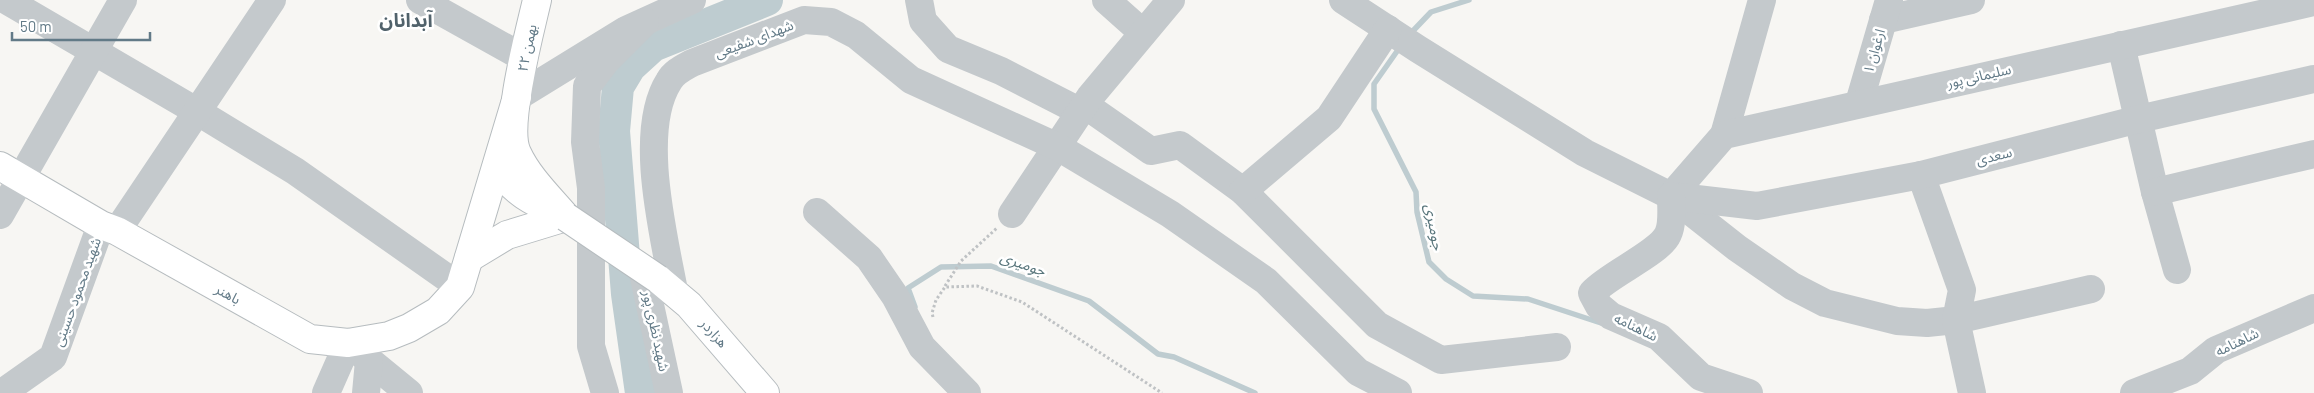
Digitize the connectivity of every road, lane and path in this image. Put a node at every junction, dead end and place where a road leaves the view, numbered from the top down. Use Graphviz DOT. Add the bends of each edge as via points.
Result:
graph roads {
  1 [pos="6,0"];
  2 [pos="123,0"];
  3 [pos="272,0"];
  4 [pos="420,0"];
  5 [pos="537,0"];
  6 [pos="692,0"];
  7 [pos="919,0"];
  8 [pos="1106,0"];
  9 [pos="1171,0"];
  10 [pos="1343,0"];
  11 [pos="1762,0"];
  12 [pos="1971,0"];
  13 [pos="2314,2"];
  14 [pos="1886,10"];
  15 [pos="645,22"];
  16 [pos="1382,26"];
  17 [pos="1143,33"];
  18 [pos="2121,44"];
  19 [pos="93,52"];
  20 [pos="524,58"];
  21 [pos="2314,79"];
  22 [pos="517,97"];
  23 [pos="1860,103"];
  24 [pos="198,112"];
  25 [pos="1080,113"];
  26 [pos="2139,119"];
  27 [pos="1724,135"];
  28 [pos="1058,146"];
  29 [pos="2314,154"];
  30 [pos="497,167"];
  31 [pos="11,172"];
  32 [pos="1921,175"];
  33 [pos="1242,191"];
  34 [pos="2155,192"];
  35 [pos="1671,196"];
  36 [pos="484,210"];
  37 [pos="817,212"];
  38 [pos="1012,214"];
  39 [pos="0,215"];
  40 [pos="566,217"];
  41 [pos="109,228"];
  42 [pos="469,258"];
  43 [pos="2177,270"];
  44 [pos="658,279"];
  45 [pos="460,287"];
  46 [pos="2091,289"];
  47 [pos="941,293"];
  48 [pos="2314,308"];
  49 [pos="932,313"];
  50 [pos="1956,320"];
  51 [pos="926,329"];
  52 [pos="348,343"];
  53 [pos="1557,347"];
  54 [pos="369,361"];
  55 [pos="959,390"];
  56 [pos="2,393"];
  57 [pos="326,393"];
  58 [pos="366,393"];
  59 [pos="409,393"];
  60 [pos="605,393"];
  61 [pos="669,393"];
  62 [pos="765,393"];
  63 [pos="1162,393"];
  64 [pos="1398,393"];
  65 [pos="1748,393"];
  66 [pos="1972,393"];
  67 [pos="2134,393"];
  1 -- 19 [label="street"];
  2 -- 19 [label="street"];
  3 -- 24 [label="street, شهید محمود حسینی"];
  4 -- 20 [label="street"];
  5 -- 20 [label="main road, ۲۲ بهمن"];
  6 -- 15 [label="street"];
  7 -- 25 [label="street" via="923,21 948,50 1001,71"];
  8 -- 17 [label="street"];
  9 -- 17 [label="street"];
  10 -- 16 [label="street"];
  11 -- 27 [label="street"];
  12 -- 14 [label="street"];
  13 -- 18 [label="street, سلیمانی پور"];
  14 -- 23 [label="street, ارغوان ۱"];
  15 -- 22 [label="street" via="626,30"];
  15 -- 60 [label="street" via="606,61 587,86 585,142 591,188 591,346"];
  16 -- 33 [label="street" via="1330,118"];
  16 -- 35 [label="street" via="1585,153"];
  17 -- 25 [label="street"];
  18 -- 23 [label="street, سلیمانی پور"];
  18 -- 26 [label="street"];
  19 -- 24 [label="street"];
  19 -- 31 [label="street"];
  20 -- 22 [label="main road, ۲۲ بهمن"];
  21 -- 26 [label="street, سعدی"];
  22 -- 30 [label="main road"];
  22 -- 40 [label="main road" via="512,138 516,153"];
  23 -- 27 [label="street, سلیمانی پور"];
  24 -- 41 [label="street, شهید محمود حسینی"];
  24 -- 45 [label="street" via="295,172"];
  25 -- 28 [label="street"];
  25 -- 33 [label="street" via="1151,151 1180,145"];
  26 -- 32 [label="street, سعدی"];
  26 -- 34 [label="street"];
  27 -- 35 [label="street"];
  28 -- 38 [label="street"];
  28 -- 44 [label="street, شهدای شفیعی" via="911,80 856,35 831,22 804,20 692,63 677,72 664,91 657,114 654,153"];
  28 -- 64 [label="street, شهدای شفیعی" via="1170,214 1266,282 1358,372"];
  29 -- 34 [label="street"];
  30 -- 36 [label="main road"];
  30 -- 40 [label="main road" via="524,197"];
  31 -- 39 [label="street"];
  31 -- 41 [label="main road, باهنر"];
  32 -- 35 [label="street, سعدی" via="1758,206"];
  32 -- 50 [label="street" via="1962,290"];
  33 -- 53 [label="street" via="1377,325 1441,360"];
  34 -- 43 [label="street"];
  35 -- 50 [label="street" via="1737,248 1792,286 1825,303 1897,321 1927,323"];
  35 -- 65 [label="street, شاهنامه" via="1668,235 1659,246 1601,283 1592,293 1599,306 1611,316 1659,337 1701,377"];
  36 -- 40 [label="main road" via="520,208"];
  36 -- 42 [label="main road"];
  37 -- 51 [label="street" via="869,258 895,296"];
  38 -- 47 [label="path" via="961,261"];
  40 -- 42 [label="main road" via="507,235"];
  40 -- 44 [label="main road, هزاردر, bridge"];
  41 -- 52 [label="main road, باهنر" via="310,339"];
  41 -- 56 [label="street, شهید محمود حسینی" via="52,357"];
  42 -- 45 [label="main road"];
  44 -- 61 [label="street, شهید نظری پور"];
  44 -- 62 [label="main road, هزاردر" via="724,343"];
  45 -- 52 [label="main road, باهنر" via="438,311 409,328 389,336"];
  46 -- 50 [label="street"];
  47 -- 49 [label="path"];
  47 -- 63 [label="path" via="945,286 977,286 1022,302"];
  48 -- 67 [label="street, شاهنامه" via="2216,350 2190,371"];
  49 -- 51 [label="path"];
  49 -- 51 [label="path"];
  50 -- 66 [label="street"];
  51 -- 55 [label="street" via="922,347"];
  52 -- 54 [label="street"];
  52 -- 57 [label="street"];
  54 -- 58 [label="street"];
  54 -- 59 [label="street"];
}
